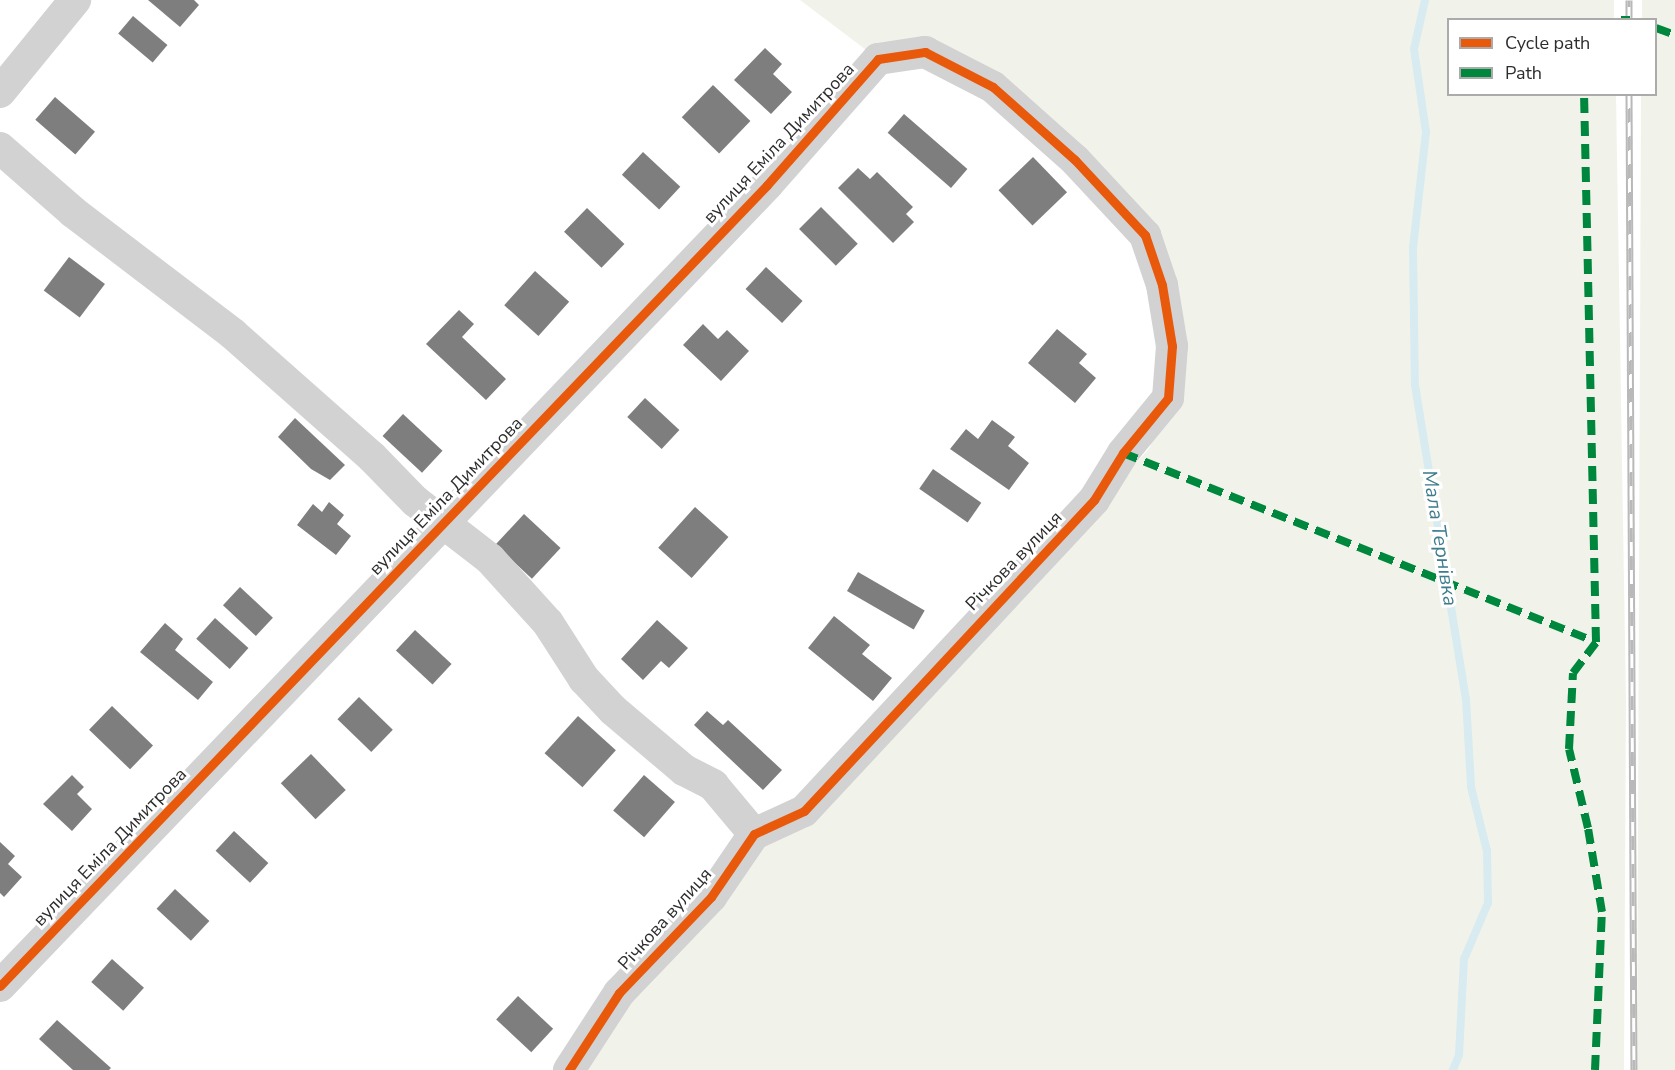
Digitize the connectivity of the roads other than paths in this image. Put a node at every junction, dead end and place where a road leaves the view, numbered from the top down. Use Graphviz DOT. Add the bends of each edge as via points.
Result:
graph roads {
  1 [pos="75,0"];
  2 [pos="925,52"];
  3 [pos="0,92"];
  4 [pos="0,148"];
  5 [pos="443,523"];
  6 [pos="754,834"];
  7 [pos="0,986"];
  8 [pos="569,1070"];
  1 -- 3 [label="street"];
  2 -- 5 [label="street, вулиця Еміла Димитрова" via="878,59 767,184"];
  2 -- 6 [label="street, Річкова вулиця" via="993,87 1075,160 1145,235 1162,285 1172,346 1168,398 1123,453 1094,500 804,811"];
  4 -- 5 [label="street" via="74,212 233,334"];
  5 -- 6 [label="street" via="490,559 548,623 584,679 613,710 684,770 713,785"];
  5 -- 7 [label="street, вулиця Еміла Димитрова"];
  6 -- 8 [label="street, Річкова вулиця" via="711,897 619,993"];
}
